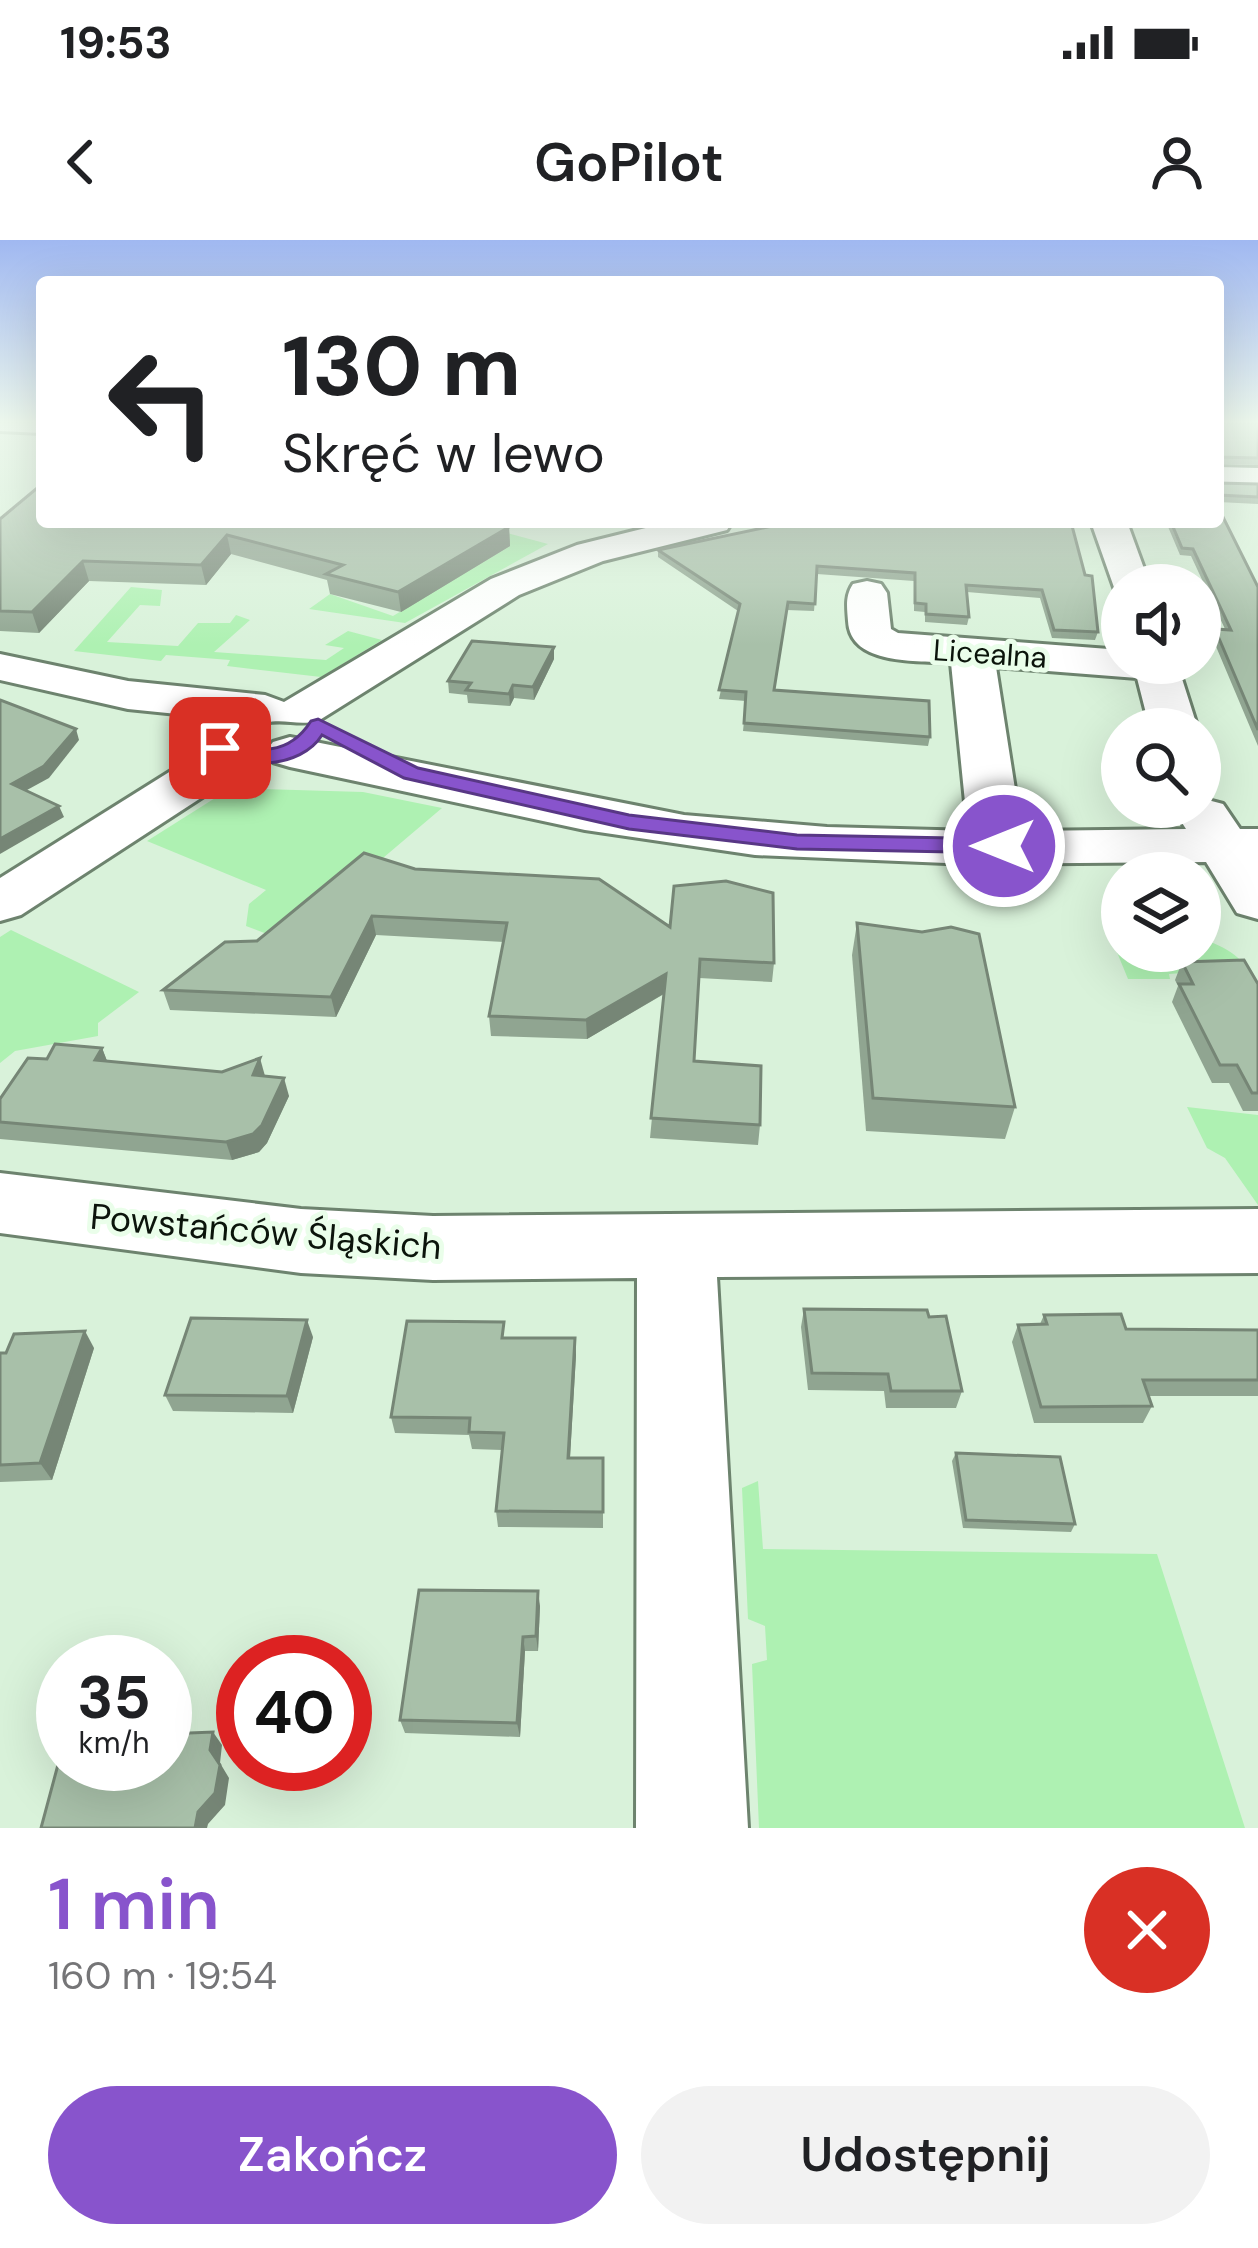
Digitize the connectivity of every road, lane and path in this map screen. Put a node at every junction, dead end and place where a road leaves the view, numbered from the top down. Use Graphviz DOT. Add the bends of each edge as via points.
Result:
graph roads {
  1 [pos="690,528"];
  2 [pos="1111,528"];
  3 [pos="546,538"];
  4 [pos="590,553"];
  5 [pos="1123,564"];
  6 [pos="867,593"];
  7 [pos="972,653"];
  8 [pos="1101,661"];
  9 [pos="0,667"];
  10 [pos="128,695"];
  11 [pos="293,724"];
  12 [pos="224,747"];
  13 [pos="1227,832"];
  14 [pos="1004,846"];
  15 [pos="1258,901"];
  16 [pos="0,903"];
  17 [pos="0,1203"];
  18 [pos="1258,1241"];
  19 [pos="676,1247"];
  20 [pos="692,1828"];
  1 -- 4 [label="street"];
  2 -- 5 [label="street"];
  3 -- 4 [label="street"];
  4 -- 11 [label="street" via="485,598"];
  6 -- 7 [label="street, Licealna" via="870,635 889,645"];
  7 -- 8 [label="street, Licealna"];
  7 -- 14 [label="street"];
  9 -- 10 [label="street"];
  10 -- 11 [label="street"];
  10 -- 12 [label="street" via="183,717"];
  11 -- 12 [label="street" via="250,758"];
  11 -- 14 [label="street" via="412,773 685,831"];
  12 -- 16 [label="street"];
  13 -- 14 [label="street"];
  13 -- 15 [label="street"];
  17 -- 19 [label="street, Powstańców Śląskich" via="323,1242"];
  18 -- 19 [label="street, Powstańców Śląskich"];
  19 -- 20 [label="street"];
}
